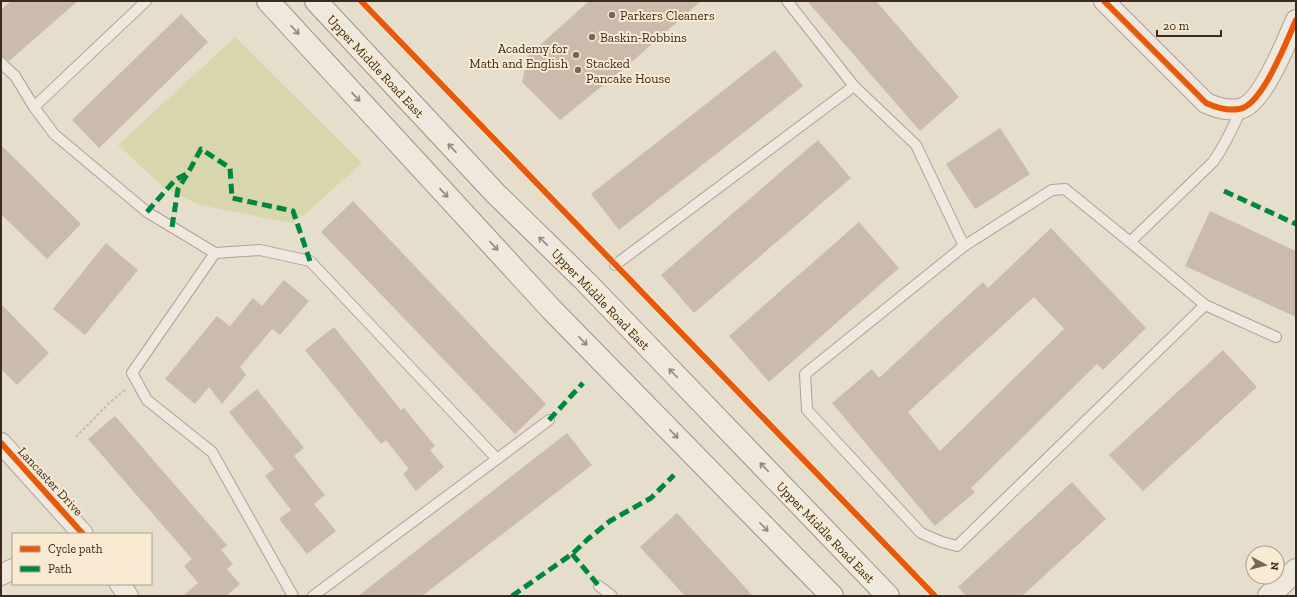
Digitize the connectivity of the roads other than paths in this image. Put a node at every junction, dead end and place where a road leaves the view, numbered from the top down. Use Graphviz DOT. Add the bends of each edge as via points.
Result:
graph roads {
  1 [pos="146,1"];
  2 [pos="268,1"];
  3 [pos="316,1"];
  4 [pos="787,1"];
  5 [pos="1104,1"];
  6 [pos="1296,20"];
  7 [pos="1,63"];
  8 [pos="854,86"];
  9 [pos="34,107"];
  10 [pos="1241,110"];
  11 [pos="1130,242"];
  12 [pos="964,246"];
  13 [pos="215,253"];
  14 [pos="615,265"];
  15 [pos="1205,305"];
  16 [pos="1276,337"];
  17 [pos="549,420"];
  18 [pos="1,443"];
  19 [pos="496,459"];
  20 [pos="78,532"];
  21 [pos="12,570"];
  22 [pos="1296,570"];
  23 [pos="1,575"];
  24 [pos="121,585"];
  25 [pos="599,586"];
  26 [pos="128,596"];
  27 [pos="293,596"];
  28 [pos="313,596"];
  29 [pos="612,596"];
  30 [pos="832,596"];
  31 [pos="888,596"];
  32 [pos="1269,596"];
  1 -- 9 [label="lane"];
  2 -- 30 [label="main road, one-way" via="552,310"];
  31 -- 3 [label="main road, Upper Middle Road East, one-way" via="585,281 496,194"];
  4 -- 8 [label="lane"];
  5 -- 10 [label="street" via="1206,103 1222,110"];
  6 -- 10 [label="street" via="1265,86 1254,100"];
  7 -- 9 [label="lane" via="15,76"];
  8 -- 12 [label="lane" via="916,145"];
  8 -- 14 [label="lane"];
  9 -- 13 [label="lane" via="54,134 147,212"];
  10 -- 11 [label="lane" via="1222,149 1212,162"];
  11 -- 12 [label="lane" via="1065,189 1052,190"];
  11 -- 15 [label="lane"];
  12 -- 15 [label="lane" via="805,374 807,410 921,533 957,546"];
  13 -- 19 [label="lane" via="260,250 310,261"];
  13 -- 27 [label="lane" via="132,373 147,400 212,452"];
  15 -- 16 [label="lane"];
  17 -- 19 [label="lane"];
  18 -- 20 [label="street, Lancaster Drive"];
  19 -- 28 [label="lane"];
  21 -- 23 [label="street"];
  22 -- 32 [label="main road"];
  24 -- 26 [label="street"];
  25 -- 29 [label="lane"];
}
